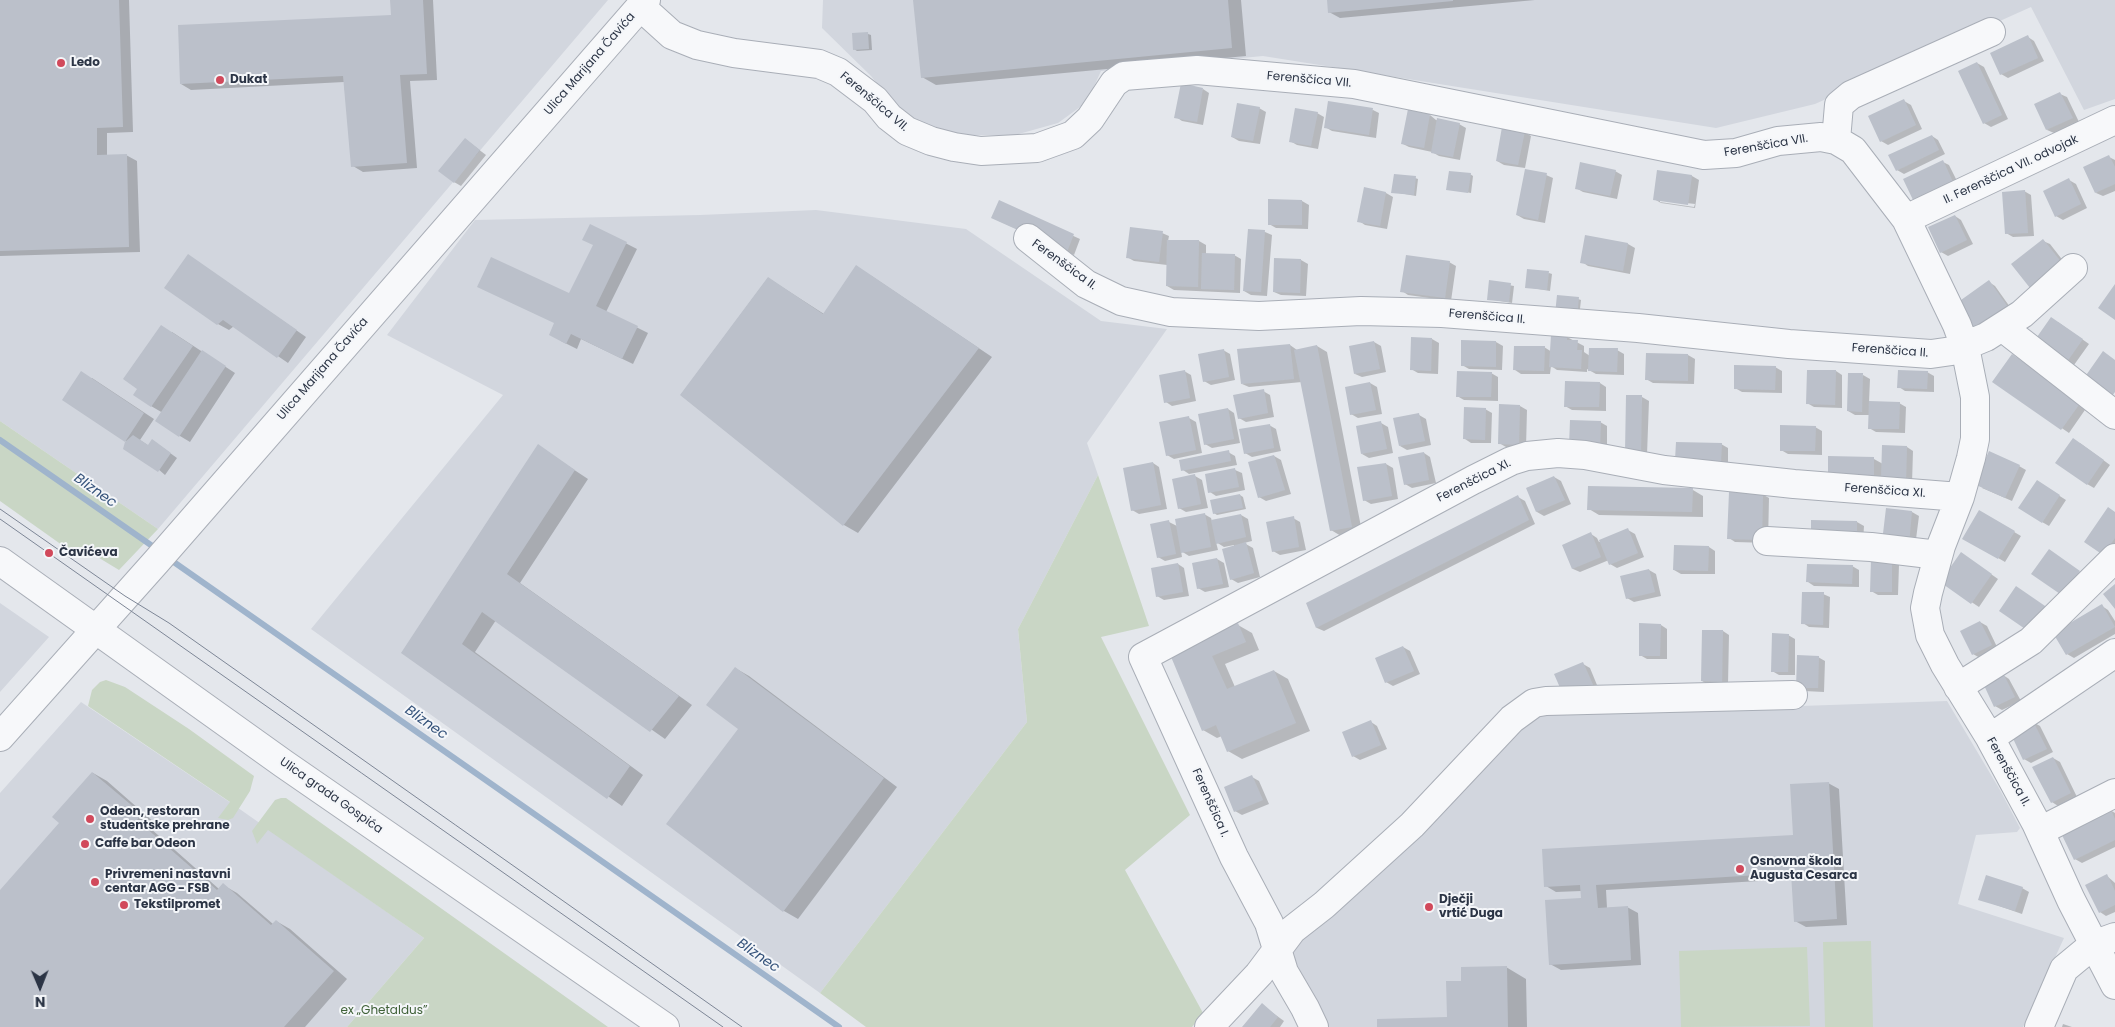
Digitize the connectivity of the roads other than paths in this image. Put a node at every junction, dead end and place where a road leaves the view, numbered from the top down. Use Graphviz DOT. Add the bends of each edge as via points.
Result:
graph roads {
  1 [pos="644,3"];
  2 [pos="1991,32"];
  3 [pos="2115,120"];
  4 [pos="1836,140"];
  5 [pos="1906,219"];
  6 [pos="1028,238"];
  7 [pos="2073,268"];
  8 [pos="2002,327"];
  9 [pos="1964,347"];
  10 [pos="2115,415"];
  11 [pos="1960,497"];
  12 [pos="1767,541"];
  13 [pos="1938,555"];
  14 [pos="2115,558"];
  15 [pos="0,561"];
  16 [pos="96,629"];
  17 [pos="2115,653"];
  18 [pos="1144,657"];
  19 [pos="1958,687"];
  20 [pos="1793,695"];
  21 [pos="0,737"];
  22 [pos="1990,738"];
  23 [pos="2115,793"];
  24 [pos="2040,832"];
  25 [pos="2104,941"];
  26 [pos="1277,949"];
  27 [pos="2115,985"];
  28 [pos="665,1027"];
  29 [pos="1209,1027"];
  30 [pos="1314,1027"];
  31 [pos="2039,1027"];
  1 -- 4 [label="street, Ferenščica VII." via="672,35 734,53 819,64 852,82 906,131 946,145 981,151 1037,148 1073,134 1090,118 1114,83 1124,76 1197,70 1354,84 1704,154 1736,153 1778,141 1822,137"];
  1 -- 16 [label="street, Ulica Marijana Čavića"];
  2 -- 4 [label="street" via="1850,96 1840,105"];
  3 -- 5 [label="street, II. Ferenščica VII. odvojak"];
  4 -- 5 [label="street, Ferenščica II." via="1853,150"];
  5 -- 9 [label="street, Ferenščica II." via="1957,325"];
  6 -- 9 [label="street, Ferenščica II." via="1086,284 1121,301 1171,312 1259,316 1361,311 1442,313 1931,354"];
  7 -- 8 [label="street" via="2022,314"];
  8 -- 9 [label="street"];
  8 -- 10 [label="street"];
  9 -- 11 [label="street, Ferenščica II." via="1976,417 1975,439"];
  11 -- 13 [label="street, Ferenščica II."];
  11 -- 18 [label="street, Ferenščica XI." via="1664,470 1585,455 1527,456 1473,480"];
  12 -- 13 [label="street" via="1871,547"];
  13 -- 19 [label="street, Ferenščica II." via="1925,608 1927,623 1934,645"];
  14 -- 19 [label="street" via="2031,641"];
  15 -- 16 [label="street, Ulica grada Gospića"];
  16 -- 21 [label="street, Ulica Marijana Čavića"];
  16 -- 28 [label="street, Ulica grada Gospića"];
  17 -- 22 [label="street"];
  18 -- 26 [label="street, Ferenščica I." via="1234,857 1270,923"];
  19 -- 22 [label="street, Ferenščica II."];
  20 -- 26 [label="street" via="1546,701 1534,704 1512,718 1412,825 1292,930"];
  22 -- 24 [label="street, Ferenščica II."];
  23 -- 24 [label="street"];
  24 -- 25 [label="street, Ferenščica II."];
  25 -- 27 [label="street, Ferenščica II."];
  25 -- 31 [label="street" via="2064,969"];
  26 -- 29 [label="street" via="1259,974"];
  26 -- 30 [label="street, Ferenščica I." via="1284,972"];
}
